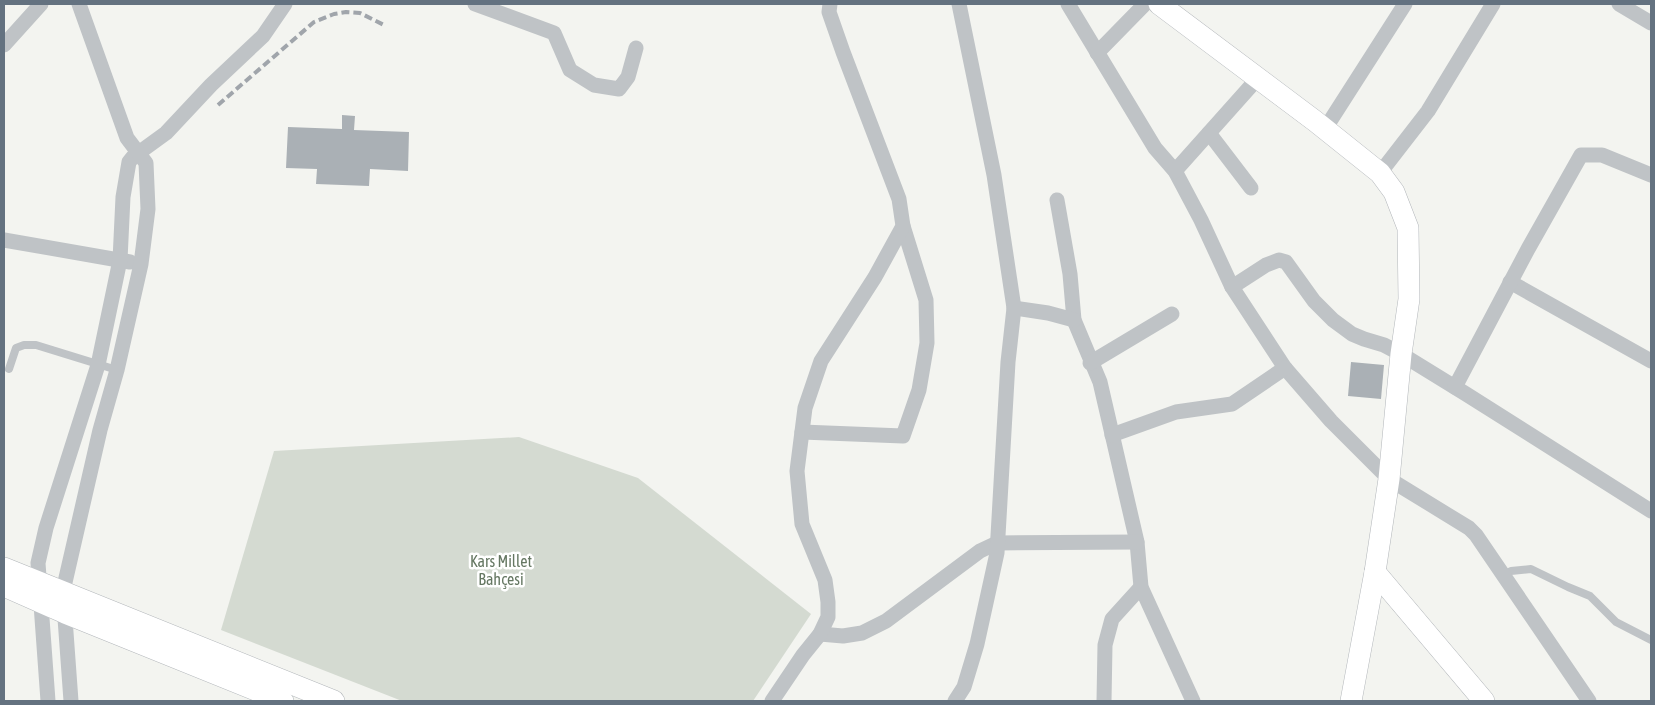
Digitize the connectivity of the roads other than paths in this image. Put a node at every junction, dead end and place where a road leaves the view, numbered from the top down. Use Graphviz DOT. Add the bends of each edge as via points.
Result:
graph roads {
  1 [pos="41,4"];
  2 [pos="80,4"];
  3 [pos="285,4"];
  4 [pos="475,4"];
  5 [pos="830,4"];
  6 [pos="959,4"];
  7 [pos="1068,4"];
  8 [pos="1145,4"];
  9 [pos="1159,4"];
  10 [pos="1493,4"];
  11 [pos="1619,4"];
  12 [pos="1400,6"];
  13 [pos="1651,23"];
  14 [pos="4,44"];
  15 [pos="636,48"];
  16 [pos="1097,53"];
  17 [pos="1258,78"];
  18 [pos="1325,128"];
  19 [pos="1209,133"];
  20 [pos="140,153"];
  21 [pos="1175,171"];
  22 [pos="1380,173"];
  23 [pos="1651,175"];
  24 [pos="1251,188"];
  25 [pos="1057,200"];
  26 [pos="903,226"];
  27 [pos="4,240"];
  28 [pos="120,260"];
  29 [pos="141,264"];
  30 [pos="1510,282"];
  31 [pos="1232,286"];
  32 [pos="1014,308"];
  33 [pos="1172,314"];
  34 [pos="1074,320"];
  35 [pos="1401,354"];
  36 [pos="1651,361"];
  37 [pos="1090,363"];
  38 [pos="98,365"];
  39 [pos="1285,368"];
  40 [pos="9,369"];
  41 [pos="117,370"];
  42 [pos="1455,387"];
  43 [pos="802,432"];
  44 [pos="1112,435"];
  45 [pos="1389,479"];
  46 [pos="1651,511"];
  47 [pos="1137,542"];
  48 [pos="997,543"];
  49 [pos="4,568"];
  50 [pos="1375,572"];
  51 [pos="1503,575"];
  52 [pos="4,586"];
  53 [pos="1141,587"];
  54 [pos="63,591"];
  55 [pos="39,592"];
  56 [pos="65,613"];
  57 [pos="820,634"];
  58 [pos="1651,640"];
  59 [pos="48,701"];
  60 [pos="70,701"];
  61 [pos="283,701"];
  62 [pos="334,701"];
  63 [pos="772,701"];
  64 [pos="955,701"];
  65 [pos="1104,701"];
  66 [pos="1193,701"];
  67 [pos="1351,701"];
  68 [pos="1484,701"];
  69 [pos="1589,701"];
  1 -- 14 [label="street"];
  2 -- 20 [label="street" via="128,138"];
  3 -- 20 [label="street" via="263,36 166,133"];
  4 -- 15 [label="street" via="554,33 570,70 594,85 619,90 628,77"];
  5 -- 26 [label="street" via="829,12 843,52 899,199"];
  6 -- 32 [label="street" via="994,175"];
  7 -- 16 [label="street"];
  8 -- 16 [label="street"];
  9 -- 17 [label="street"];
  10 -- 22 [label="street" via="1428,111"];
  11 -- 13 [label="street"];
  12 -- 18 [label="street"];
  16 -- 21 [label="street" via="1156,148"];
  17 -- 18 [label="street"];
  17 -- 19 [label="street"];
  18 -- 22 [label="street"];
  19 -- 21 [label="street"];
  19 -- 24 [label="street"];
  20 -- 28 [label="street" via="129,162 123,197"];
  20 -- 29 [label="street" via="146,163 148,209"];
  21 -- 31 [label="street"];
  22 -- 35 [label="street" via="1394,192 1408,228 1409,299"];
  23 -- 30 [label="street" via="1602,155 1581,155"];
  25 -- 34 [label="street"];
  26 -- 43 [label="street" via="821,361 805,408"];
  26 -- 43 [label="street" via="926,300 927,343 919,390 903,436"];
  27 -- 28 [label="street"];
  28 -- 29 [label="street"];
  28 -- 38 [label="street"];
  29 -- 41 [label="street"];
  30 -- 36 [label="street"];
  30 -- 42 [label="street"];
  31 -- 35 [label="street" via="1266,265 1279,260 1286,262 1314,301 1333,320 1352,334"];
  31 -- 39 [label="street"];
  32 -- 34 [label="street"];
  32 -- 48 [label="street"];
  33 -- 37 [label="street"];
  34 -- 37 [label="street"];
  35 -- 42 [label="street"];
  35 -- 45 [label="street"];
  37 -- 44 [label="street" via="1100,382"];
  38 -- 40 [label="lane" via="36,345 24,345 16,348"];
  38 -- 41 [label="lane"];
  38 -- 55 [label="street" via="46,528 38,563"];
  39 -- 44 [label="street" via="1232,404 1176,412"];
  39 -- 45 [label="street" via="1331,421"];
  41 -- 54 [label="street"];
  42 -- 46 [label="street"];
  43 -- 57 [label="street" via="797,471 802,524 825,580 828,602 828,617"];
  44 -- 47 [label="street"];
  45 -- 50 [label="street"];
  45 -- 51 [label="street" via="1469,528"];
  47 -- 48 [label="street"];
  47 -- 53 [label="street"];
  48 -- 57 [label="street" via="980,551 886,621 862,633 843,636"];
  48 -- 64 [label="street" via="977,644 964,687"];
  49 -- 55 [label="street"];
  50 -- 67 [label="street"];
  50 -- 68 [label="street"];
  51 -- 58 [label="lane" via="1531,569 1590,596 1616,622"];
  51 -- 69 [label="street"];
  52 -- 55 [label="street"];
  53 -- 65 [label="street" via="1112,618 1105,645"];
  53 -- 66 [label="street"];
  54 -- 55 [label="street"];
  54 -- 56 [label="street"];
  54 -- 62 [label="street"];
  55 -- 56 [label="street"];
  55 -- 59 [label="street"];
  56 -- 60 [label="street"];
  56 -- 61 [label="street"];
  57 -- 63 [label="street"];
}
